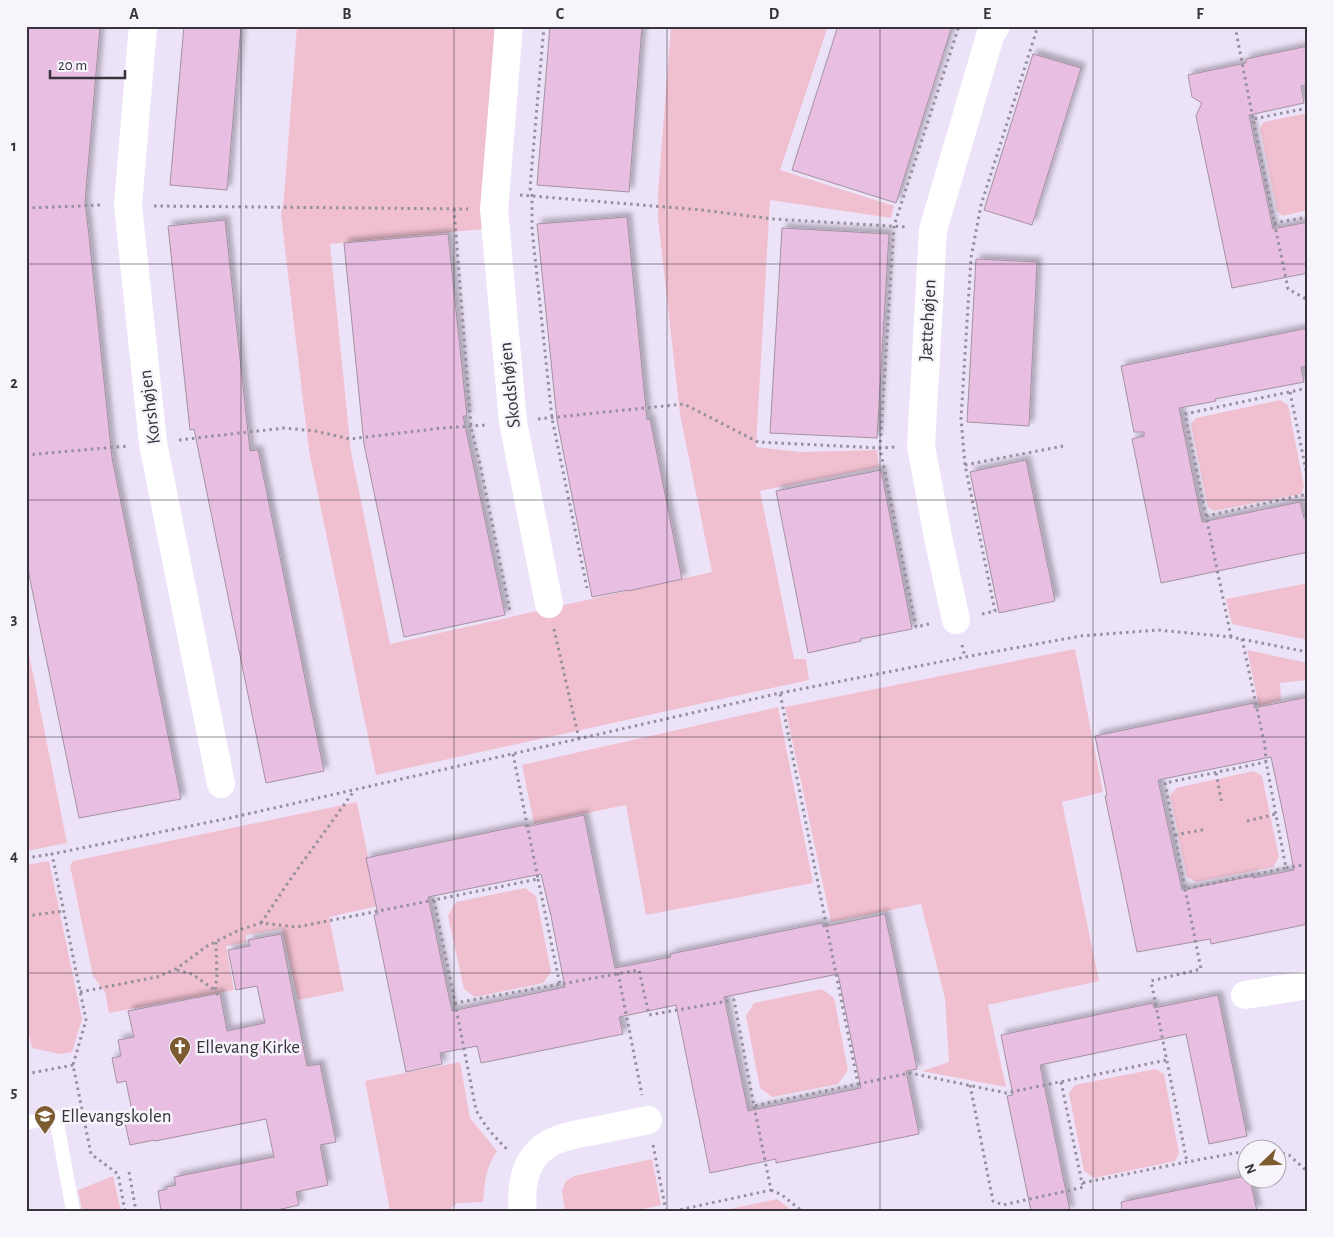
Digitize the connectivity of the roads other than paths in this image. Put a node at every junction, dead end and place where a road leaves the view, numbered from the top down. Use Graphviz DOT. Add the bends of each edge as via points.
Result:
graph roads {
  1 [pos="143,26"];
  2 [pos="509,26"];
  3 [pos="996,26"];
  4 [pos="549,604"];
  5 [pos="956,620"];
  6 [pos="221,784"];
  7 [pos="1308,985"];
  8 [pos="1244,995"];
  9 [pos="648,1120"];
  10 [pos="26,1123"];
  11 [pos="74,1211"];
  12 [pos="523,1211"];
  1 -- 6 [label="street, Korshøjen" via="128,205 153,443"];
  2 -- 4 [label="street, Skodshøjen" via="494,210 513,422"];
  3 -- 5 [label="street, Jættehøjen" via="990,36 933,230 921,446"];
  7 -- 8 [label="street"];
  9 -- 12 [label="street" via="570,1136 544,1147 527,1168 522,1189"];
  10 -- 11 [label="lane" via="56,1117"];
}
